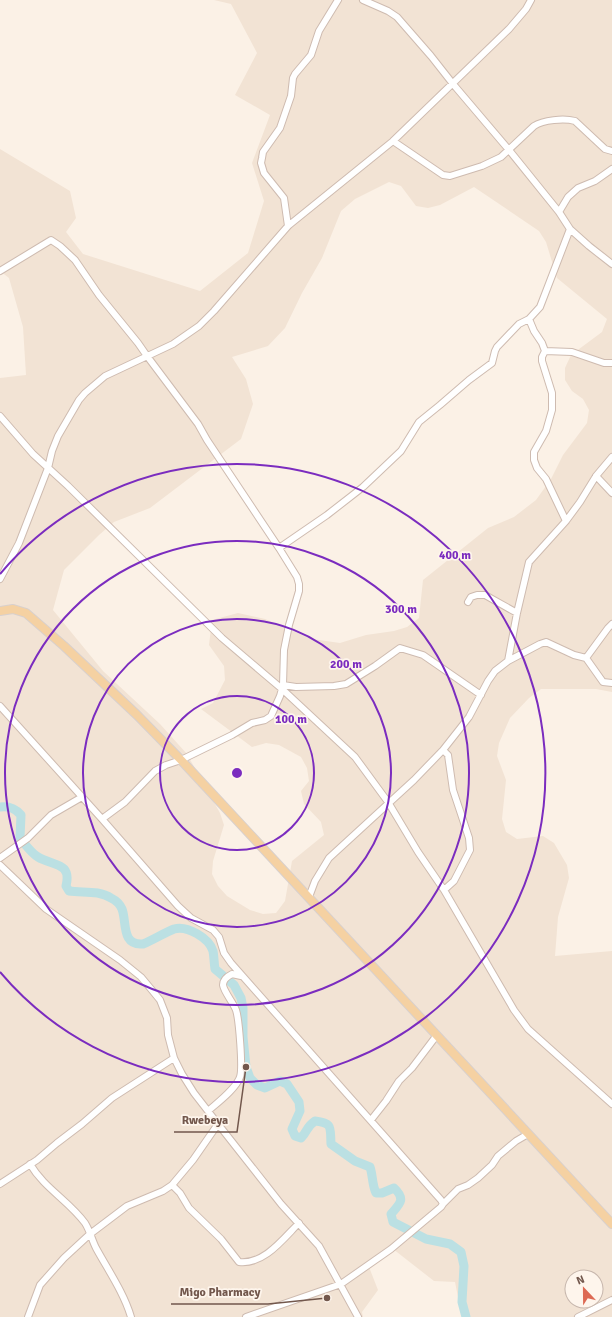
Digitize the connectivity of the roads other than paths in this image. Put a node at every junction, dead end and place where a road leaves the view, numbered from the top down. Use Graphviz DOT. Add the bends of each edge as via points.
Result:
graph roads {
  1 [pos="338,0"];
  2 [pos="363,0"];
  3 [pos="531,0"];
  4 [pos="453,84"];
  5 [pos="393,141"];
  6 [pos="509,150"];
  7 [pos="612,151"];
  8 [pos="612,169"];
  9 [pos="559,212"];
  10 [pos="288,226"];
  11 [pos="570,229"];
  12 [pos="612,264"];
  13 [pos="0,271"];
  14 [pos="529,319"];
  15 [pos="545,351"];
  16 [pos="147,356"];
  17 [pos="612,363"];
  18 [pos="0,416"];
  19 [pos="612,457"];
  20 [pos="48,468"];
  21 [pos="596,476"];
  22 [pos="612,493"];
  23 [pos="566,521"];
  24 [pos="279,548"];
  25 [pos="0,579"];
  26 [pos="468,602"];
  27 [pos="0,612"];
  28 [pos="517,613"];
  29 [pos="612,624"];
  30 [pos="586,658"];
  31 [pos="508,662"];
  32 [pos="612,683"];
  33 [pos="282,687"];
  34 [pos="481,695"];
  35 [pos="0,706"];
  36 [pos="443,750"];
  37 [pos="181,760"];
  38 [pos="82,797"];
  39 [pos="388,802"];
  40 [pos="102,819"];
  41 [pos="0,858"];
  42 [pos="0,865"];
  43 [pos="444,890"];
  44 [pos="309,897"];
  45 [pos="243,977"];
  46 [pos="437,1036"];
  47 [pos="174,1058"];
  48 [pos="612,1104"];
  49 [pos="208,1111"];
  50 [pos="371,1120"];
  51 [pos="218,1124"];
  52 [pos="528,1134"];
  53 [pos="30,1164"];
  54 [pos="0,1184"];
  55 [pos="172,1185"];
  56 [pos="443,1204"];
  57 [pos="299,1223"];
  58 [pos="612,1224"];
  59 [pos="90,1234"];
  60 [pos="341,1284"];
  61 [pos="612,1300"];
  62 [pos="28,1317"];
  63 [pos="131,1317"];
  64 [pos="246,1317"];
  65 [pos="358,1317"];
  66 [pos="578,1317"];
  1 -- 10 [label="street" via="319,31 311,55 293,78 291,96 280,128 263,152 261,163 264,173 284,198"];
  2 -- 4 [label="street" via="397,17"];
  3 -- 4 [label="street" via="509,29"];
  4 -- 5 [label="street"];
  4 -- 6 [label="street"];
  5 -- 6 [label="street" via="443,176 482,166"];
  5 -- 10 [label="street"];
  6 -- 7 [label="street" via="540,122 570,120 575,121 605,148"];
  6 -- 9 [label="street"];
  8 -- 9 [label="street" via="595,181 578,188"];
  9 -- 11 [label="street"];
  10 -- 16 [label="street" via="199,326 173,344"];
  11 -- 12 [label="street"];
  11 -- 14 [label="street" via="540,308"];
  13 -- 16 [label="street" via="51,240 75,260"];
  14 -- 15 [label="street"];
  14 -- 24 [label="street" via="519,324 497,347 492,363 487,368 419,422 401,451 363,487"];
  15 -- 17 [label="street" via="572,352 604,363"];
  15 -- 23 [label="street" via="542,361 552,393 552,410 546,430 534,452 534,460 549,484"];
  16 -- 20 [label="street" via="105,376 78,400 58,436"];
  16 -- 24 [label="street" via="198,424"];
  18 -- 20 [label="street"];
  19 -- 21 [label="street"];
  20 -- 25 [label="street" via="19,543"];
  20 -- 33 [label="street" via="222,638"];
  21 -- 22 [label="street"];
  21 -- 23 [label="street"];
  23 -- 28 [label="street" via="529,562"];
  24 -- 33 [label="street" via="299,584 284,650"];
  26 -- 28 [label="street" via="471,597 485,595"];
  27 -- 37 [label="main road" via="13,609 26,613 137,715"];
  28 -- 31 [label="street"];
  29 -- 30 [label="street"];
  30 -- 31 [label="street" via="546,642"];
  30 -- 32 [label="street" via="603,682"];
  31 -- 34 [label="street" via="495,671"];
  33 -- 34 [label="street" via="346,684 400,648 423,655"];
  33 -- 37 [label="street" via="271,716 252,723 232,736"];
  33 -- 39 [label="street" via="355,757"];
  34 -- 36 [label="street" via="469,717"];
  35 -- 38 [label="street"];
  36 -- 39 [label="street"];
  36 -- 43 [label="street" via="448,756 453,790 469,838 470,850 454,881"];
  37 -- 40 [label="street" via="155,771 125,802"];
  37 -- 44 [label="main road"];
  38 -- 40 [label="street"];
  38 -- 41 [label="street" via="51,816 28,838"];
  39 -- 43 [label="street"];
  39 -- 44 [label="street" via="329,858"];
  40 -- 45 [label="street" via="178,906 191,918 213,930 231,963"];
  42 -- 47 [label="street" via="46,909 120,960 151,988 160,1000 167,1018"];
  43 -- 48 [label="street" via="514,1010 528,1029"];
  44 -- 46 [label="main road"];
  45 -- 49 [label="street" via="232,974 223,983 224,990 236,1010 240,1078"];
  45 -- 50 [label="street"];
  46 -- 50 [label="street" via="399,1081"];
  46 -- 52 [label="main road"];
  47 -- 49 [label="street"];
  47 -- 53 [label="street" via="112,1098"];
  49 -- 51 [label="street"];
  50 -- 56 [label="street"];
  51 -- 55 [label="street"];
  51 -- 57 [label="street"];
  52 -- 56 [label="street" via="516,1141 478,1178 458,1189"];
  52 -- 58 [label="main road"];
  53 -- 54 [label="street"];
  53 -- 59 [label="street" via="40,1179 68,1204"];
  55 -- 57 [label="street" via="189,1208 240,1262 256,1260 270,1252"];
  55 -- 59 [label="street" via="128,1206"];
  56 -- 60 [label="street" via="391,1249"];
  57 -- 60 [label="street" via="319,1246"];
  59 -- 62 [label="street" via="40,1285"];
  59 -- 63 [label="street"];
  60 -- 64 [label="street"];
  60 -- 65 [label="street"];
  61 -- 66 [label="street"];
}
